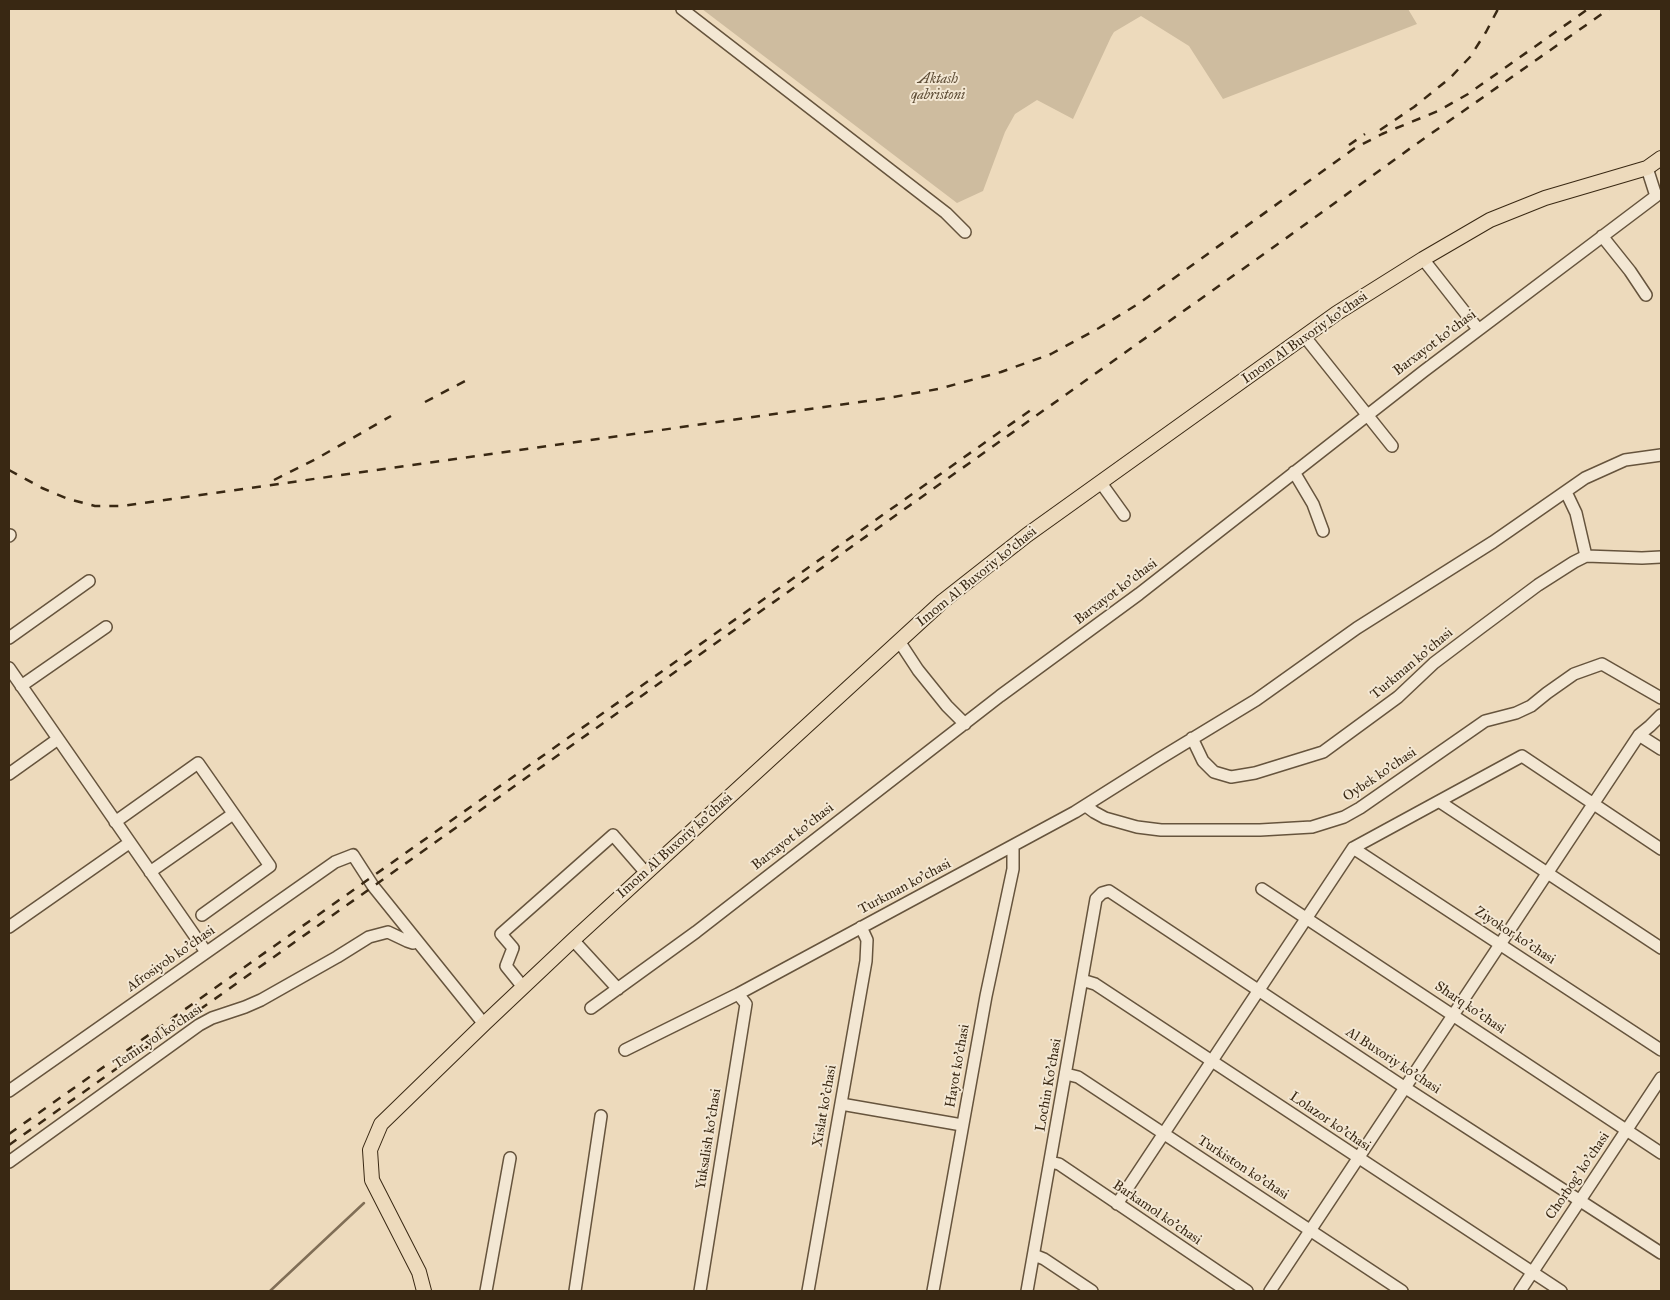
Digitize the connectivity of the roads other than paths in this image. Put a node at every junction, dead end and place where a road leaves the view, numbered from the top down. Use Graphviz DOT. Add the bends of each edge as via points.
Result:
graph roads {
  1 [pos="682,9"];
  2 [pos="1661,158"];
  3 [pos="1653,174"];
  4 [pos="1659,197"];
  5 [pos="965,232"];
  6 [pos="1602,236"];
  7 [pos="1423,259"];
  8 [pos="1646,295"];
  9 [pos="1478,329"];
  10 [pos="1305,337"];
  11 [pos="1367,414"];
  12 [pos="1392,446"];
  13 [pos="1661,455"];
  14 [pos="1294,472"];
  15 [pos="1101,483"];
  16 [pos="1566,492"];
  17 [pos="1124,515"];
  18 [pos="1323,531"];
  19 [pos="1586,556"];
  20 [pos="1661,557"];
  21 [pos="88,581"];
  22 [pos="106,627"];
  23 [pos="9,638"];
  24 [pos="899,641"];
  25 [pos="9,668"];
  26 [pos="21,686"];
  27 [pos="1661,698"];
  28 [pos="1661,715"];
  29 [pos="965,724"];
  30 [pos="1639,735"];
  31 [pos="1192,738"];
  32 [pos="58,739"];
  33 [pos="1661,749"];
  34 [pos="9,774"];
  35 [pos="1440,802"];
  36 [pos="1593,804"];
  37 [pos="1086,806"];
  38 [pos="234,814"];
  39 [pos="115,822"];
  40 [pos="129,843"];
  41 [pos="1013,846"];
  42 [pos="1353,848"];
  43 [pos="1661,849"];
  44 [pos="150,872"];
  45 [pos="1548,872"];
  46 [pos="646,873"];
  47 [pos="1262,889"];
  48 [pos="1109,891"];
  49 [pos="202,915"];
  50 [pos="1306,918"];
  51 [pos="9,927"];
  52 [pos="861,927"];
  53 [pos="573,940"];
  54 [pos="417,941"];
  55 [pos="1500,944"];
  56 [pos="1661,948"];
  57 [pos="206,952"];
  58 [pos="1082,980"];
  59 [pos="524,987"];
  60 [pos="618,989"];
  61 [pos="1259,990"];
  62 [pos="738,994"];
  63 [pos="590,1008"];
  64 [pos="1453,1015"];
  65 [pos="484,1024"];
  66 [pos="625,1050"];
  67 [pos="1661,1050"];
  68 [pos="1212,1061"];
  69 [pos="1066,1074"];
  70 [pos="1661,1078"];
  71 [pos="1404,1086"];
  72 [pos="9,1091"];
  73 [pos="841,1104"];
  74 [pos="601,1116"];
  75 [pos="962,1125"];
  76 [pos="1627,1131"];
  77 [pos="1164,1134"];
  78 [pos="1661,1153"];
  79 [pos="510,1158"];
  80 [pos="1358,1159"];
  81 [pos="9,1162"];
  82 [pos="1050,1162"];
  83 [pos="1580,1200"];
  84 [pos="1116,1204"];
  85 [pos="1311,1230"];
  86 [pos="1661,1253"];
  87 [pos="1034,1255"];
  88 [pos="1533,1272"];
  89 [pos="424,1291"];
  90 [pos="486,1291"];
  91 [pos="574,1291"];
  92 [pos="700,1291"];
  93 [pos="808,1291"];
  94 [pos="933,1291"];
  95 [pos="1027,1291"];
  96 [pos="1092,1291"];
  97 [pos="1247,1291"];
  98 [pos="1270,1291"];
  99 [pos="1402,1291"];
  100 [pos="1520,1291"];
  101 [pos="1561,1291"];
  1 -- 5 [label="street" via="946,213"];
  2 -- 3 [label="main road, Imom Al Buxoriy ko'chasi"];
  3 -- 4 [label="street"];
  3 -- 7 [label="main road, Imom Al Buxoriy ko'chasi" via="1545,198 1490,220"];
  4 -- 6 [label="street, Barxayot ko'chasi"];
  6 -- 8 [label="street"];
  6 -- 9 [label="street, Barxayot ko'chasi"];
  7 -- 9 [label="street"];
  7 -- 10 [label="main road, Imom Al Buxoriy ko'chasi"];
  9 -- 11 [label="street, Barxayot ko'chasi"];
  10 -- 11 [label="street"];
  10 -- 15 [label="main road, Imom Al Buxoriy ko'chasi"];
  11 -- 12 [label="street"];
  11 -- 14 [label="street, Barxayot ko'chasi"];
  13 -- 16 [label="street, Turkman ko'chasi" via="1625,460 1585,478"];
  14 -- 18 [label="street" via="1313,504"];
  14 -- 29 [label="street, Barxayot ko'chasi"];
  15 -- 17 [label="street"];
  15 -- 24 [label="main road, Imom Al Buxoriy ko'chasi" via="943,601"];
  16 -- 19 [label="street" via="1576,513"];
  16 -- 31 [label="street, Turkman ko'chasi" via="1357,628 1256,700"];
  19 -- 20 [label="street"];
  19 -- 31 [label="street, Turkman ko'chasi" via="1523,596 1434,663 1398,697 1323,752 1231,776 1214,772 1203,761"];
  21 -- 23 [label="street"];
  22 -- 26 [label="street"];
  24 -- 29 [label="street" via="918,670"];
  24 -- 46 [label="main road, Imom Al Buxoriy ko'chasi"];
  25 -- 26 [label="street"];
  26 -- 32 [label="street"];
  27 -- 37 [label="street, Oybek ko'chasi" via="1602,664 1574,674 1531,706 1485,721 1360,808 1312,827 1161,830 1105,818"];
  28 -- 30 [label="street"];
  29 -- 60 [label="street, Barxayot ko'chasi"];
  30 -- 33 [label="street"];
  30 -- 36 [label="street"];
  31 -- 37 [label="street, Turkman ko'chasi"];
  32 -- 34 [label="street"];
  32 -- 39 [label="street"];
  35 -- 36 [label="street" via="1522,756"];
  35 -- 42 [label="street"];
  35 -- 45 [label="street"];
  36 -- 43 [label="street"];
  36 -- 45 [label="street"];
  37 -- 41 [label="street, Turkman ko'chasi"];
  38 -- 39 [label="street" via="198,763"];
  38 -- 44 [label="street"];
  38 -- 49 [label="street" via="270,866"];
  39 -- 40 [label="street"];
  40 -- 44 [label="street"];
  40 -- 51 [label="street"];
  41 -- 52 [label="street, Turkman ko'chasi"];
  41 -- 75 [label="street, Hayot ko'chasi" via="1013,869"];
  42 -- 50 [label="street"];
  42 -- 55 [label="street, Ziyokor ko'chasi"];
  44 -- 57 [label="street"];
  45 -- 55 [label="street"];
  45 -- 56 [label="street"];
  46 -- 53 [label="main road, Imom Al Buxoriy ko'chasi"];
  46 -- 59 [label="street" via="613,834 502,934 513,948 506,966"];
  47 -- 50 [label="street, Sharq ko'chasi"];
  48 -- 58 [label="street, Lochin Ko'chasi" via="1096,899"];
  48 -- 61 [label="street, Al Buxoriy ko'chasi"];
  50 -- 61 [label="street"];
  50 -- 64 [label="street, Sharq ko'chasi"];
  52 -- 62 [label="street, Turkman ko'chasi"];
  52 -- 73 [label="street, Xislat ko'chasi" via="867,940 866,961"];
  53 -- 59 [label="main road, Imom Al Buxoriy ko'chasi"];
  53 -- 60 [label="street"];
  54 -- 57 [label="street, Afrosiyob ko'chasi" via="353,855 335,862"];
  54 -- 65 [label="street"];
  54 -- 81 [label="street, Temir yol ko'chasi" via="413,943 388,932 369,937 261,1000 206,1021"];
  55 -- 64 [label="street"];
  55 -- 67 [label="street, Ziyokor ko'chasi"];
  57 -- 72 [label="street, Afrosiyob ko'chasi"];
  58 -- 68 [label="street, Lolazor ko'chasi" via="1094,984"];
  58 -- 69 [label="street, Lochin Ko'chasi"];
  59 -- 65 [label="main road, Imom Al Buxoriy ko'chasi"];
  60 -- 63 [label="street, Barxayot ko'chasi"];
  61 -- 68 [label="street"];
  61 -- 71 [label="street, Al Buxoriy ko'chasi"];
  62 -- 66 [label="street, Turkman ko'chasi"];
  62 -- 92 [label="street, Yuksalish ko'chasi" via="746,1004"];
  64 -- 71 [label="street"];
  64 -- 76 [label="street, Sharq ko'chasi"];
  65 -- 89 [label="main road, Imom Al Buxoriy ko'chasi" via="381,1124 370,1150 372,1180 419,1272"];
  68 -- 77 [label="street"];
  68 -- 80 [label="street, Lolazor ko'chasi"];
  69 -- 77 [label="street, Turkiston ko'chasi" via="1078,1076"];
  69 -- 82 [label="street, Lochin Ko'chasi"];
  70 -- 76 [label="street, Chorbog' ko'chasi"];
  71 -- 80 [label="street"];
  71 -- 83 [label="street, Al Buxoriy ko'chasi"];
  73 -- 75 [label="street"];
  73 -- 93 [label="street, Xislat ko'chasi"];
  74 -- 91 [label="street"];
  75 -- 94 [label="street, Hayot ko'chasi"];
  76 -- 78 [label="street, Sharq ko'chasi"];
  76 -- 83 [label="street, Chorbog' ko'chasi"];
  77 -- 84 [label="street"];
  77 -- 85 [label="street, Turkiston ko'chasi"];
  79 -- 90 [label="street"];
  80 -- 85 [label="street"];
  80 -- 88 [label="street, Lolazor ko'chasi"];
  82 -- 84 [label="street, Barkamol ko'chasi" via="1058,1164"];
  82 -- 87 [label="street, Lochin Ko'chasi"];
  83 -- 86 [label="street, Al Buxoriy ko'chasi"];
  83 -- 88 [label="street, Chorbog' ko'chasi"];
  84 -- 97 [label="street, Barkamol ko'chasi"];
  85 -- 98 [label="street"];
  85 -- 99 [label="street, Turkiston ko'chasi"];
  87 -- 95 [label="street, Lochin Ko'chasi"];
  87 -- 96 [label="street"];
  88 -- 100 [label="street, Chorbog' ko'chasi"];
  88 -- 101 [label="street, Lolazor ko'chasi"];
}
